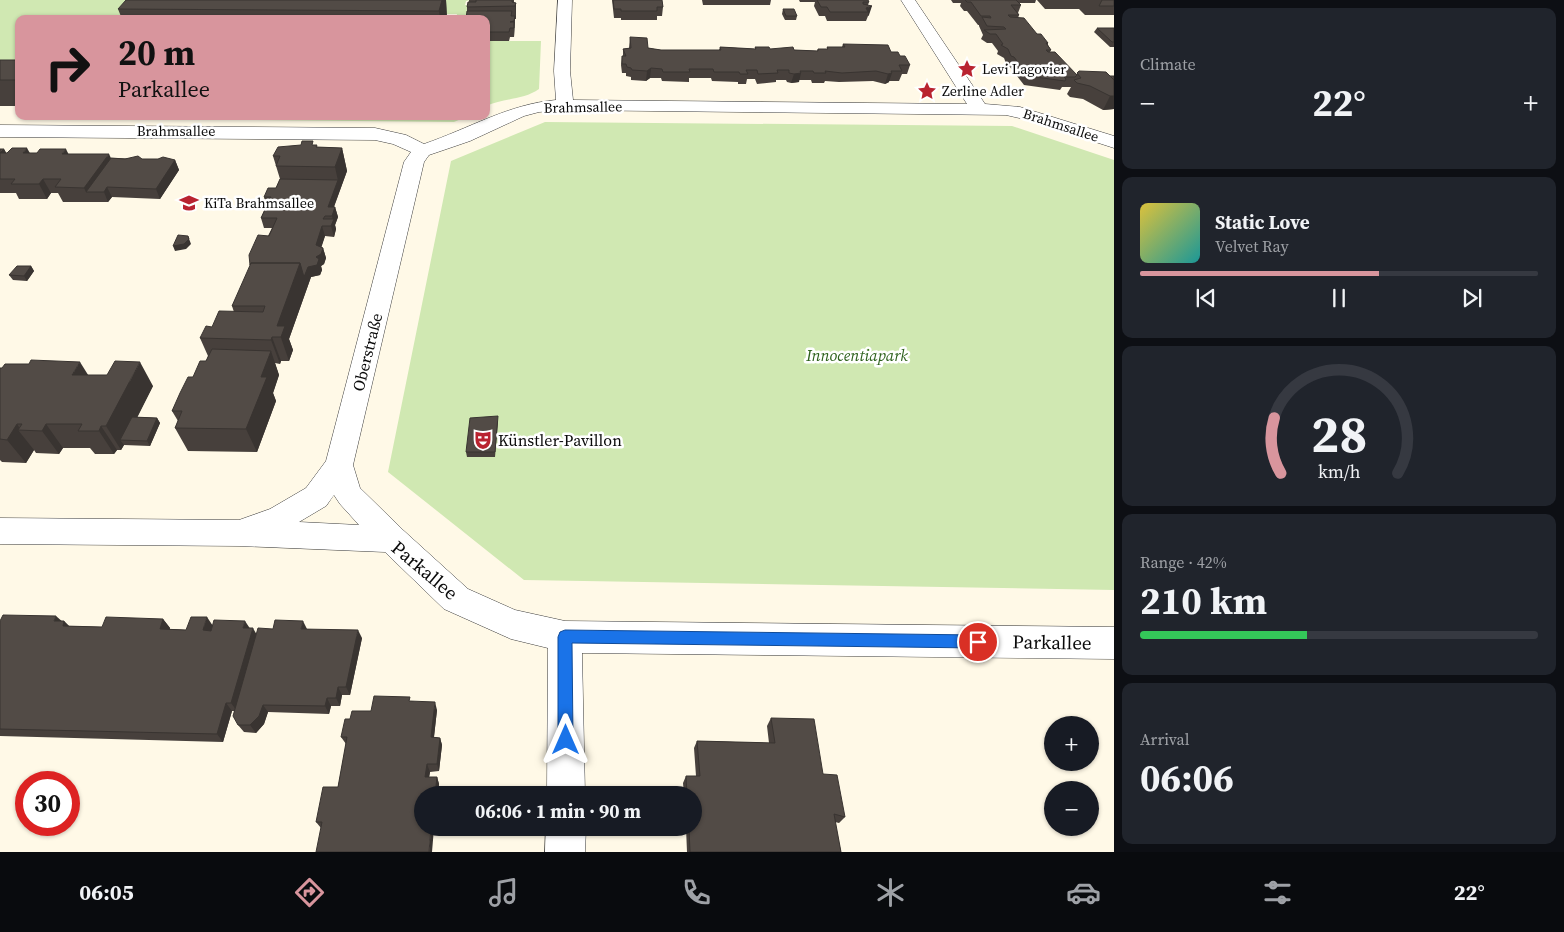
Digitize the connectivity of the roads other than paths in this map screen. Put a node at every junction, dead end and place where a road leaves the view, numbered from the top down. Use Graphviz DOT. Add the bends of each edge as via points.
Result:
graph roads {
  1 [pos="565,0"];
  2 [pos="908,0"];
  3 [pos="565,105"];
  4 [pos="978,108"];
  5 [pos="0,130"];
  6 [pos="1114,142"];
  7 [pos="422,151"];
  8 [pos="340,465"];
  9 [pos="0,531"];
  10 [pos="240,533"];
  11 [pos="392,539"];
  12 [pos="565,637"];
  13 [pos="1114,643"];
  14 [pos="566,786"];
  15 [pos="566,836"];
  16 [pos="565,852"];
  1 -- 3 [label="street" via="562,71"];
  2 -- 4 [label="street"];
  3 -- 4 [label="street, Brahmsallee"];
  3 -- 7 [label="street, Brahmsallee" via="518,112 464,137"];
  4 -- 6 [label="street, Brahmsallee" via="1040,116"];
  5 -- 7 [label="street, Brahmsallee" via="375,134 395,137"];
  7 -- 8 [label="street, Oberstraße" via="414,162"];
  8 -- 10 [label="street, Parkallee" via="316,498 281,518"];
  8 -- 11 [label="street, Oberstraße" via="343,484 350,496"];
  9 -- 10 [label="street, Parkallee"];
  10 -- 11 [label="street, Parkallee"];
  11 -- 12 [label="street, Parkallee" via="456,599 511,624"];
  12 -- 13 [label="street, Parkallee"];
  12 -- 14 [label="street"];
  15 -- 16 [label="street"];
}
